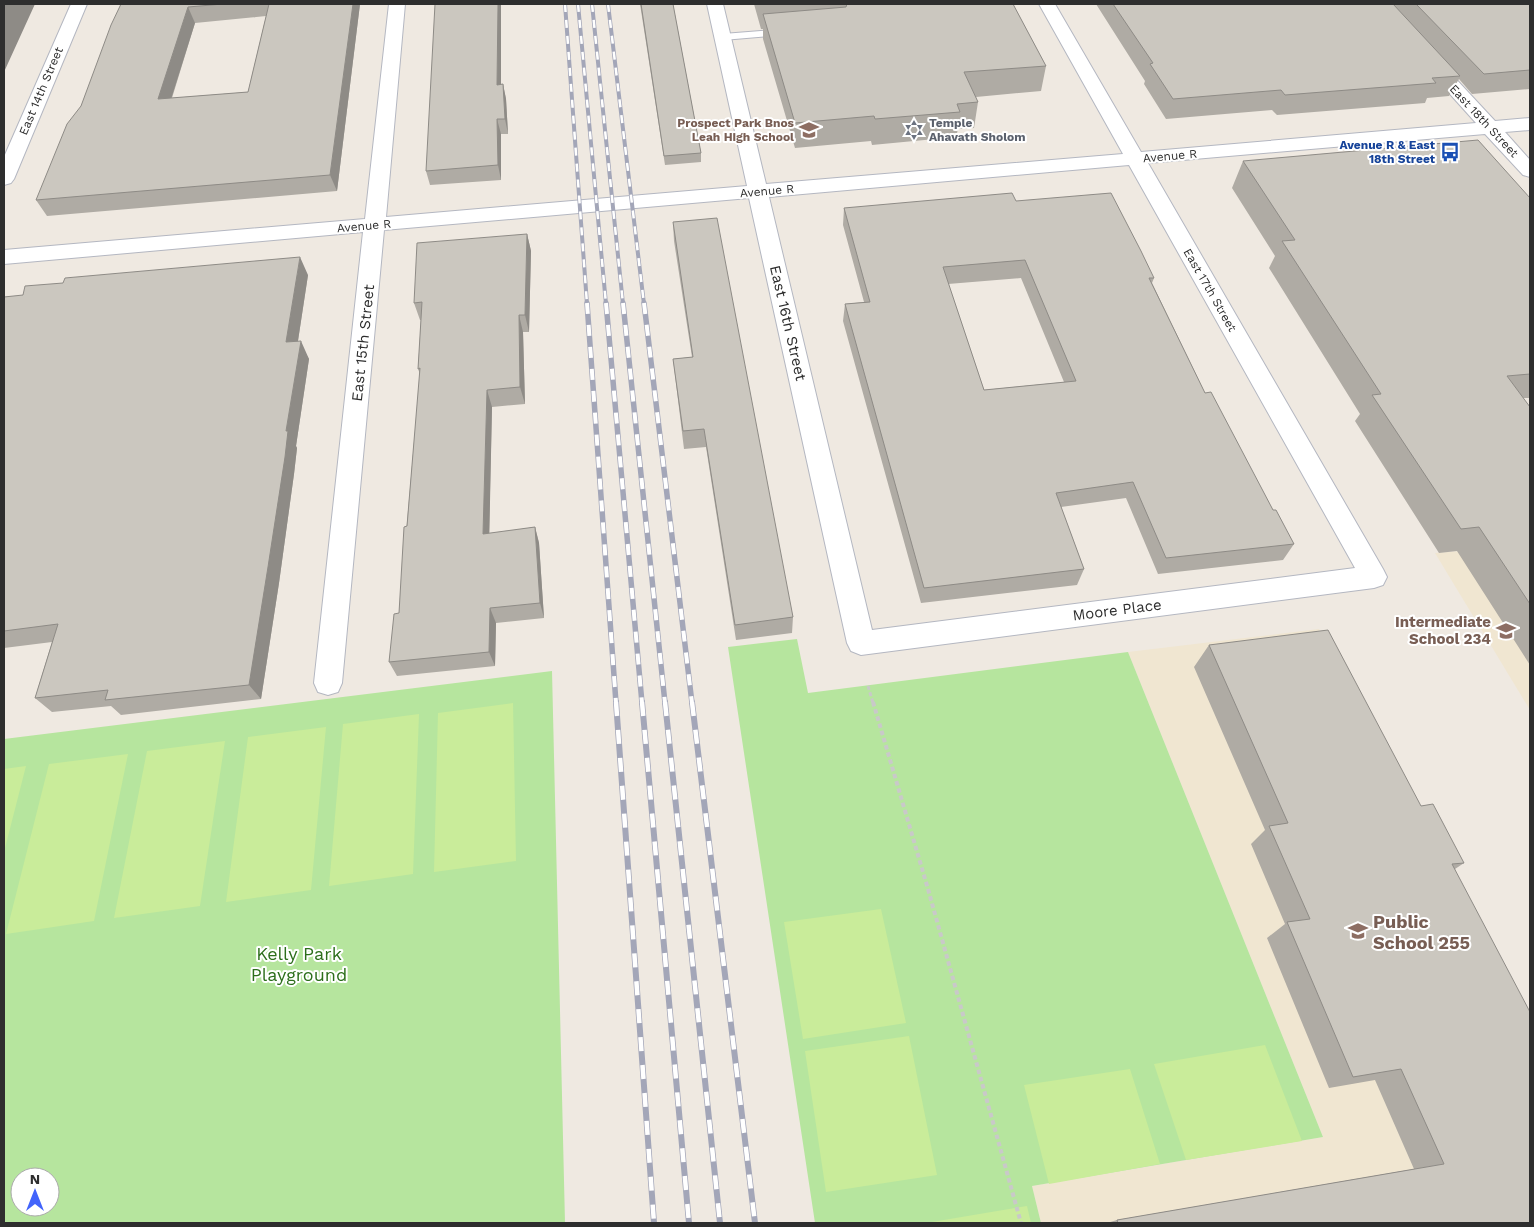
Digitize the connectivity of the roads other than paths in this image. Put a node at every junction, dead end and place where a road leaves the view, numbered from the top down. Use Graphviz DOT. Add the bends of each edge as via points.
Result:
graph roads {
  1 [pos="79,4"];
  2 [pos="397,4"];
  3 [pos="715,4"];
  4 [pos="1046,4"];
  5 [pos="1377,4"];
  6 [pos="795,32"];
  7 [pos="723,38"];
  8 [pos="1530,124"];
  9 [pos="1491,128"];
  10 [pos="1136,159"];
  11 [pos="1530,171"];
  12 [pos="4,179"];
  13 [pos="758,192"];
  14 [pos="375,226"];
  15 [pos="4,258"];
  16 [pos="1374,577"];
  17 [pos="861,643"];
  18 [pos="328,683"];
  1 -- 12 [label="street, East 14th Street"];
  2 -- 14 [label="street, East 15th Street"];
  3 -- 7 [label="street, East 16th Street"];
  4 -- 10 [label="street, East 17th Street"];
  5 -- 9 [label="street, East 18th Street"];
  6 -- 7 [label="lane"];
  7 -- 13 [label="street, East 16th Street"];
  8 -- 9 [label="street, Avenue R"];
  9 -- 10 [label="street, Avenue R"];
  9 -- 11 [label="street, East 18th Street"];
  10 -- 13 [label="street, Avenue R"];
  10 -- 16 [label="street, East 17th Street"];
  13 -- 14 [label="street, Avenue R"];
  13 -- 17 [label="street, East 16th Street"];
  14 -- 15 [label="street, Avenue R"];
  14 -- 18 [label="street, East 15th Street"];
  16 -- 17 [label="street, Moore Place"];
}
